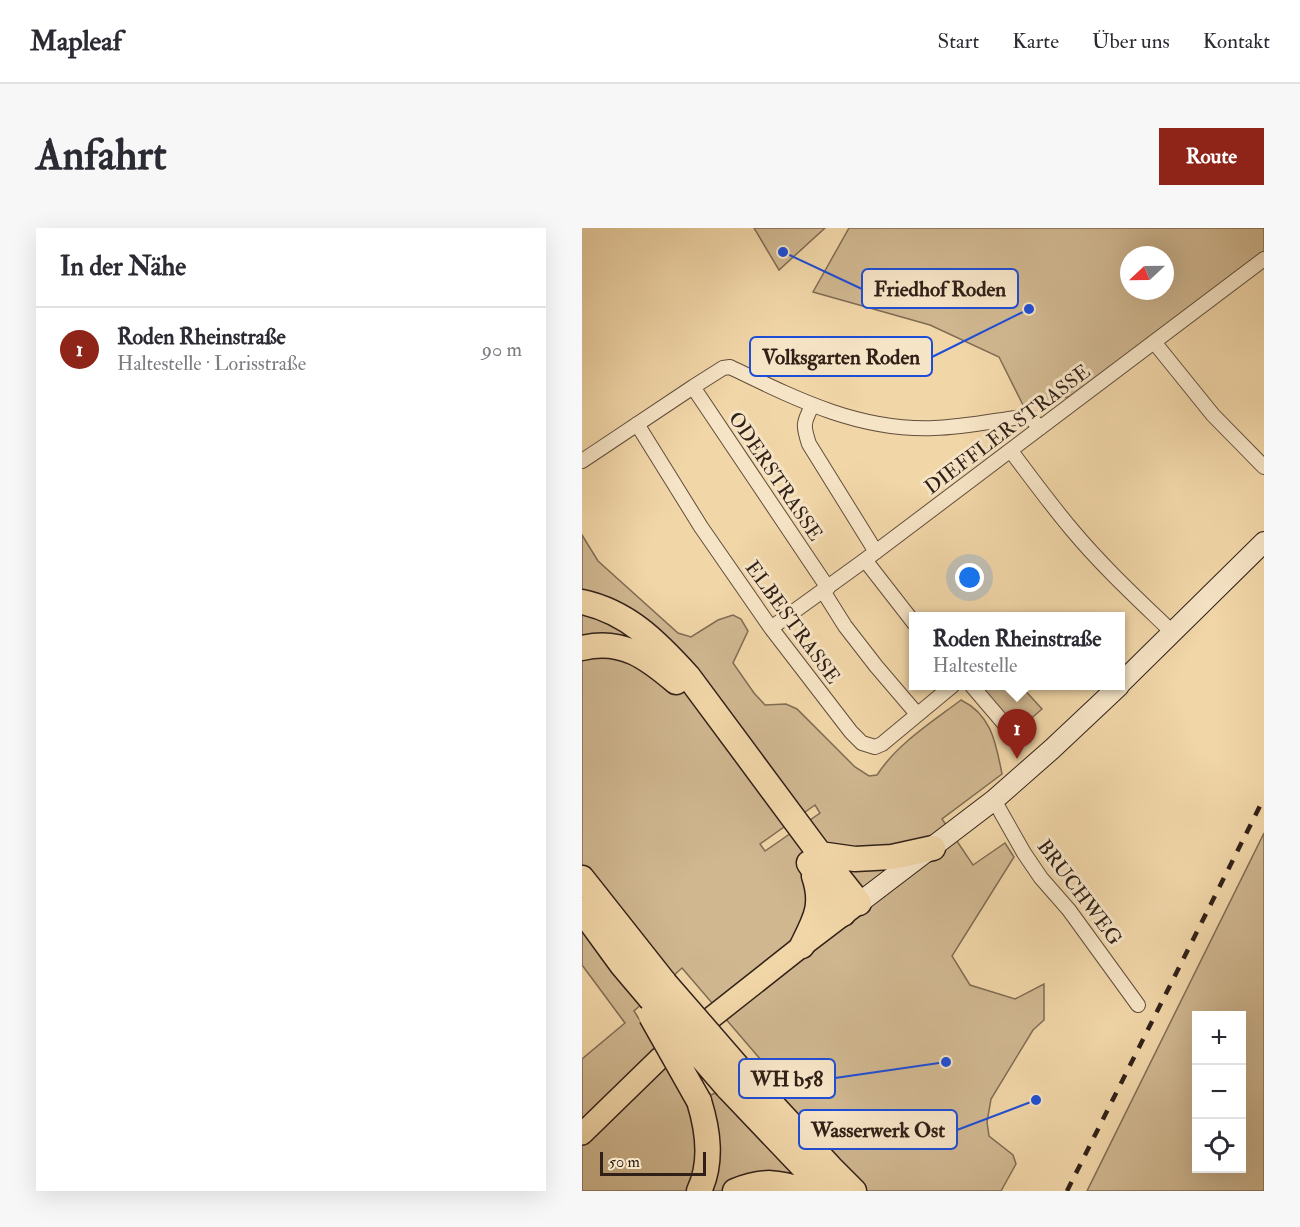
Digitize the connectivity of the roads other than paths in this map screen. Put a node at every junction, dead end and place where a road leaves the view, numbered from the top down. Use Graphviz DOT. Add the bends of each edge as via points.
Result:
graph roads {
  1 [pos="1264,259"];
  2 [pos="1154,342"];
  3 [pos="693,387"];
  4 [pos="812,406"];
  5 [pos="637,424"];
  6 [pos="1040,428"];
  7 [pos="1011,451"];
  8 [pos="582,460"];
  9 [pos="1264,466"];
  10 [pos="1264,542"];
  11 [pos="871,556"];
  12 [pos="825,589"];
  13 [pos="582,602"];
  14 [pos="909,615"];
  15 [pos="771,628"];
  16 [pos="1173,633"];
  17 [pos="582,648"];
  18 [pos="1125,680"];
  19 [pos="947,690"];
  20 [pos="975,690"];
  21 [pos="1115,690"];
  22 [pos="917,714"];
  23 [pos="1013,734"];
  24 [pos="994,800"];
  25 [pos="933,848"];
  26 [pos="814,858"];
  27 [pos="582,878"];
  28 [pos="851,909"];
  29 [pos="582,910"];
  30 [pos="802,946"];
  31 [pos="653,995"];
  32 [pos="1138,1005"];
  33 [pos="735,1081"];
  34 [pos="582,1134"];
  35 [pos="699,1191"];
  36 [pos="735,1191"];
  37 [pos="807,1191"];
  38 [pos="826,1191"];
  39 [pos="854,1191"];
  1 -- 2 [label="street, DIEFFLER STRASSE"];
  2 -- 6 [label="street, DIEFFLER STRASSE"];
  2 -- 9 [label="street" via="1213,415"];
  3 -- 4 [label="street" via="723,368 730,368"];
  3 -- 5 [label="street"];
  3 -- 12 [label="street, ODERSTRASSE"];
  4 -- 6 [label="street" via="887,426 933,428 1029,416"];
  4 -- 11 [label="street" via="804,430 809,444"];
  5 -- 8 [label="street"];
  5 -- 15 [label="street, ELBESTRASSE" via="701,527"];
  6 -- 7 [label="street, DIEFFLER STRASSE"];
  7 -- 11 [label="street, DIEFFLER STRASSE"];
  7 -- 16 [label="street" via="1073,532"];
  10 -- 16 [label="street"];
  11 -- 12 [label="street, DIEFFLER STRASSE"];
  11 -- 14 [label="street"];
  12 -- 15 [label="street, DIEFFLER STRASSE"];
  12 -- 22 [label="street, ODERSTRASSE" via="851,634"];
  13 -- 26 [label="highway" via="617,614 643,630 688,676"];
  15 -- 22 [label="street, ELBESTRASSE" via="862,743 875,747 882,744"];
  16 -- 18 [label="street"];
  17 -- 26 [label="highway" via="608,645 629,650 654,663 677,683"];
  19 -- 22 [label="street, ELBESTRASSE"];
  20 -- 23 [label="street"];
  21 -- 24 [label="street"];
  24 -- 25 [label="street"];
  24 -- 32 [label="street, BRUCHWEG" via="1024,854"];
  25 -- 26 [label="highway" via="892,857"];
  25 -- 28 [label="street"];
  26 -- 28 [label="highway"];
  26 -- 30 [label="highway" via="818,908"];
  27 -- 31 [label="highway"];
  28 -- 30 [label="main road"];
  29 -- 31 [label="highway" via="622,965"];
  30 -- 34 [label="main road" via="659,1059"];
  31 -- 33 [label="highway, bridge"];
  31 -- 35 [label="highway, bridge" via="706,1123 707,1162"];
  33 -- 38 [label="highway"];
  33 -- 39 [label="highway"];
  36 -- 37 [label="highway" via="774,1182"];
}
